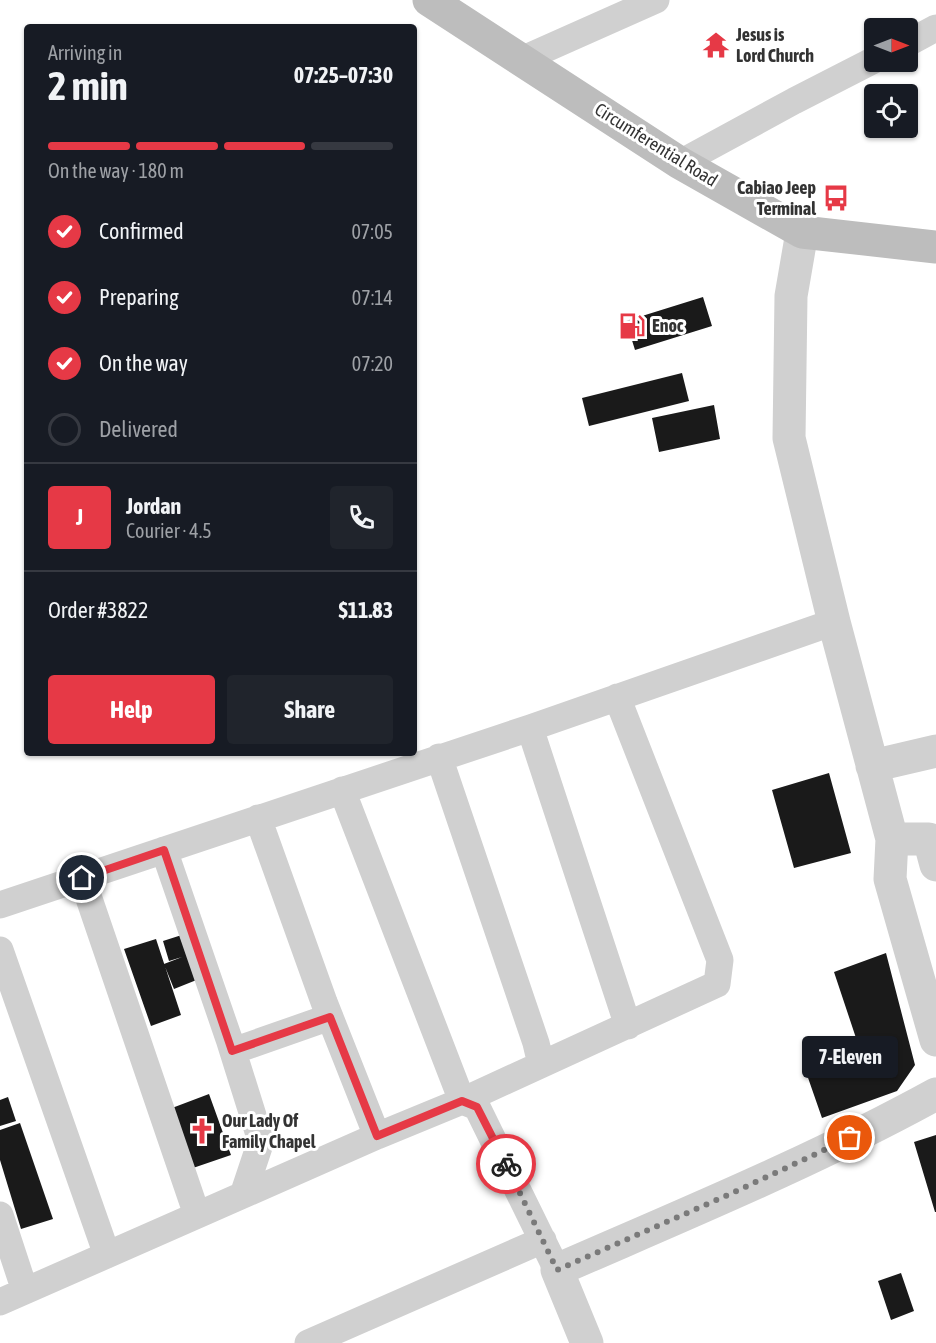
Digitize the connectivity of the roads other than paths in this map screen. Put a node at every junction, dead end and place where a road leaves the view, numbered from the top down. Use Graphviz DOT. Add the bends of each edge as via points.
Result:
graph roads {
  1 [pos="429,0"];
  2 [pos="656,0"];
  3 [pos="936,28"];
  4 [pos="918,38"];
  5 [pos="521,60"];
  6 [pos="864,65"];
  7 [pos="680,163"];
  8 [pos="802,232"];
  9 [pos="936,247"];
  10 [pos="834,621"];
  11 [pos="617,697"];
  12 [pos="530,728"];
  13 [pos="936,751"];
  14 [pos="439,757"];
  15 [pos="872,766"];
  16 [pos="342,790"];
  17 [pos="258,818"];
  18 [pos="892,839"];
  19 [pos="164,850"];
  20 [pos="936,865"];
  21 [pos="82,878"];
  22 [pos="0,905"];
  23 [pos="0,950"];
  24 [pos="330,1017"];
  25 [pos="628,1026"];
  26 [pos="936,1040"];
  27 [pos="232,1051"];
  28 [pos="541,1064"];
  29 [pos="936,1094"];
  30 [pos="462,1101"];
  31 [pos="377,1136"];
  32 [pos="243,1195"];
  33 [pos="0,1215"];
  34 [pos="197,1215"];
  35 [pos="543,1240"];
  36 [pos="107,1254"];
  37 [pos="557,1270"];
  38 [pos="25,1291"];
  39 [pos="0,1302"];
  40 [pos="308,1343"];
  41 [pos="587,1343"];
  1 -- 5 [label="main road, Circumferential Road"];
  2 -- 5 [label="street"];
  3 -- 4 [label="street"];
  5 -- 7 [label="main road, Circumferential Road"];
  6 -- 7 [label="street"];
  7 -- 8 [label="main road, Circumferential Road"];
  8 -- 9 [label="main road, Circumferential Road"];
  8 -- 10 [label="street" via="791,296 789,438"];
  10 -- 11 [label="street"];
  10 -- 15 [label="street"];
  11 -- 12 [label="street"];
  11 -- 25 [label="street" via="720,960 717,984"];
  12 -- 14 [label="street"];
  12 -- 25 [label="street"];
  13 -- 15 [label="street"];
  14 -- 16 [label="street"];
  14 -- 28 [label="street"];
  15 -- 18 [label="street"];
  16 -- 17 [label="street"];
  16 -- 30 [label="street"];
  17 -- 19 [label="street"];
  17 -- 24 [label="street"];
  18 -- 20 [label="street" via="929,839"];
  18 -- 26 [label="street" via="890,879"];
  19 -- 21 [label="street"];
  19 -- 27 [label="street"];
  21 -- 22 [label="street"];
  21 -- 34 [label="street"];
  23 -- 36 [label="street"];
  24 -- 27 [label="street"];
  24 -- 31 [label="street"];
  25 -- 28 [label="street"];
  27 -- 32 [label="street" via="261,1141"];
  28 -- 30 [label="street"];
  29 -- 37 [label="street" via="728,1195"];
  30 -- 31 [label="street"];
  30 -- 35 [label="street" via="477,1107"];
  31 -- 32 [label="street"];
  32 -- 34 [label="street"];
  33 -- 38 [label="street"];
  34 -- 36 [label="street"];
  35 -- 37 [label="street"];
  35 -- 40 [label="street"];
  36 -- 38 [label="street"];
  37 -- 41 [label="street"];
  38 -- 39 [label="street"];
}
